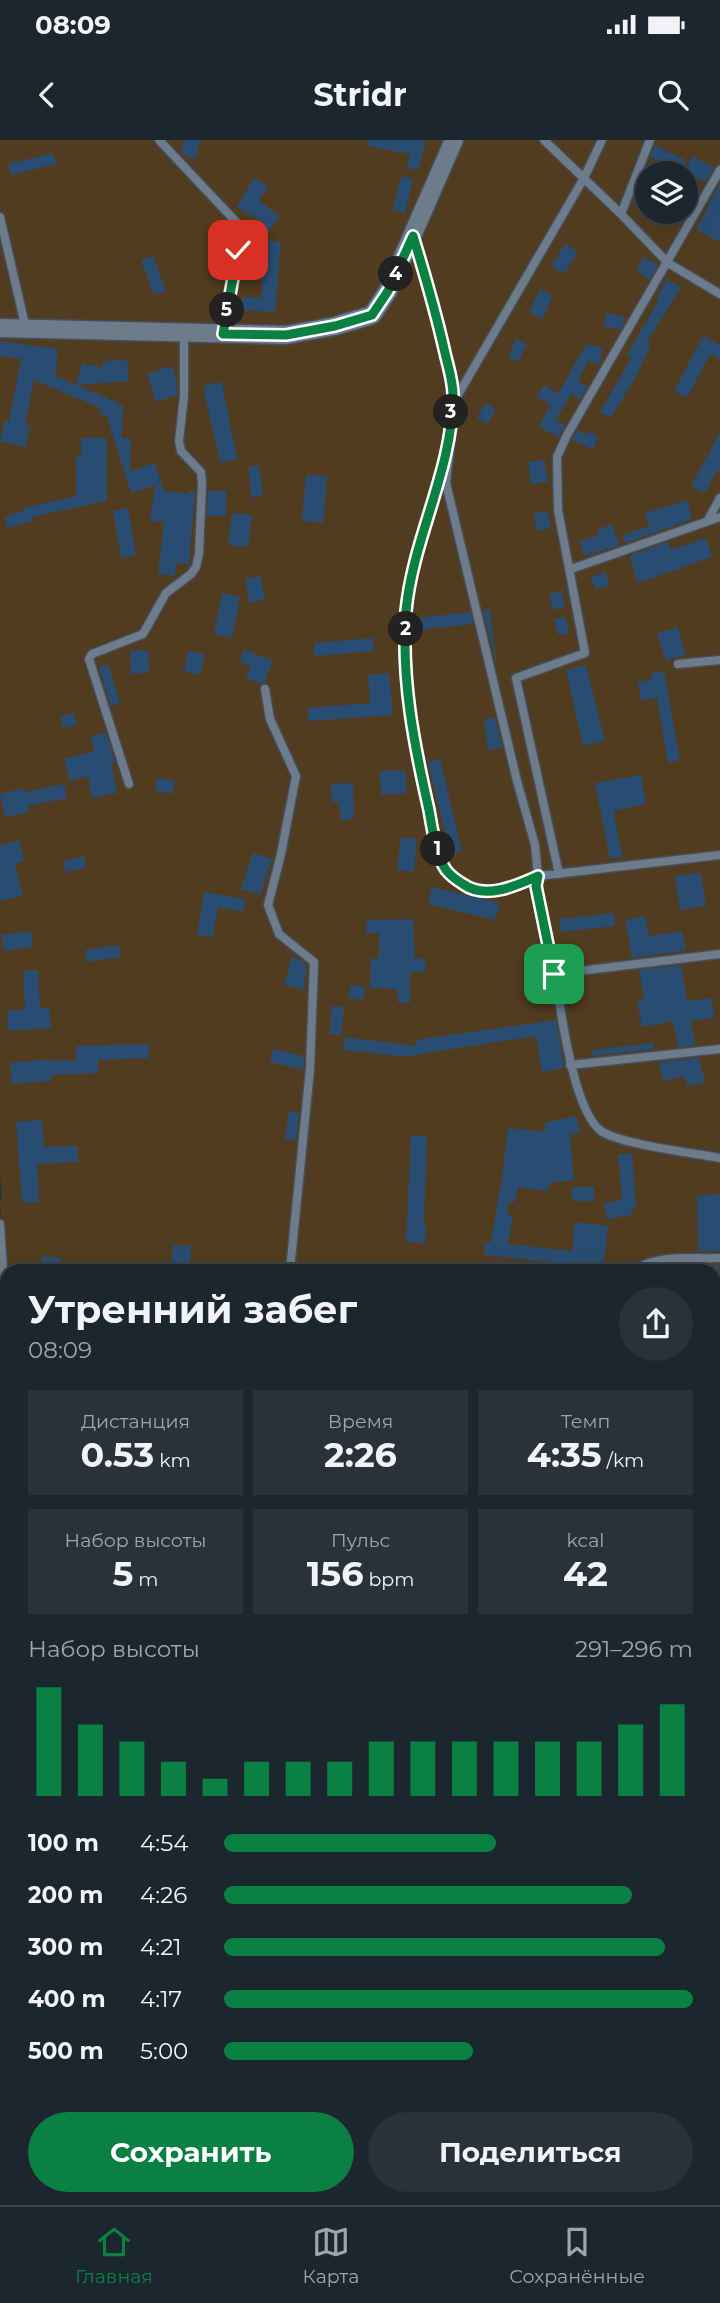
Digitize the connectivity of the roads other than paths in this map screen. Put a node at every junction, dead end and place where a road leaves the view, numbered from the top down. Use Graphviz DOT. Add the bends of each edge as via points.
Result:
graph roads {
  1 [pos="159,140"];
  2 [pos="454,140"];
  3 [pos="544,140"];
  4 [pos="602,140"];
  5 [pos="650,140"];
  6 [pos="720,170"];
  7 [pos="584,178"];
  8 [pos="621,214"];
  9 [pos="0,218"];
  10 [pos="413,236"];
  11 [pos="667,263"];
  12 [pos="720,294"];
  13 [pos="0,328"];
  14 [pos="26,329"];
  15 [pos="184,332"];
  16 [pos="223,334"];
  17 [pos="720,498"];
  18 [pos="720,516"];
  19 [pos="708,521"];
  20 [pos="571,569"];
  21 [pos="720,660"];
  22 [pos="678,664"];
  23 [pos="265,689"];
  24 [pos="129,784"];
  25 [pos="720,855"];
  26 [pos="559,874"];
  27 [pos="538,876"];
  28 [pos="720,954"];
  29 [pos="554,974"];
  30 [pos="720,1049"];
  31 [pos="570,1065"];
  32 [pos="720,1158"];
  33 [pos="0,1224"];
  34 [pos="720,1258"];
  35 [pos="3,1264"];
  36 [pos="291,1264"];
  37 [pos="645,1264"];
  1 -- 16 [label="lane" via="239,224"];
  2 -- 10 [label="main road"];
  3 -- 7 [label="lane"];
  4 -- 7 [label="lane"];
  5 -- 8 [label="lane"];
  6 -- 11 [label="lane"];
  7 -- 8 [label="lane"];
  7 -- 27 [label="lane" via="455,400 446,483 535,845"];
  8 -- 11 [label="lane"];
  9 -- 14 [label="lane"];
  10 -- 16 [label="main road" via="372,315 286,335"];
  10 -- 27 [label="lane" via="454,393 448,446 416,551 407,609 404,665 412,735 436,846 446,870 465,886 489,891"];
  11 -- 12 [label="lane"];
  11 -- 20 [label="lane" via="557,457 558,510"];
  13 -- 14 [label="main road"];
  14 -- 15 [label="main road"];
  15 -- 16 [label="main road"];
  15 -- 24 [label="lane" via="185,387 179,441 181,451 201,472 196,567 166,593 143,634 89,659"];
  17 -- 19 [label="lane"];
  18 -- 19 [label="lane"];
  19 -- 20 [label="lane"];
  20 -- 26 [label="lane" via="585,653 516,678"];
  21 -- 22 [label="lane"];
  23 -- 36 [label="lane" via="270,719 296,776 268,905 279,934 314,962 310,1069"];
  25 -- 26 [label="lane"];
  26 -- 27 [label="lane"];
  27 -- 29 [label="lane" via="536,886"];
  28 -- 29 [label="lane"];
  29 -- 31 [label="lane"];
  30 -- 31 [label="lane"];
  31 -- 32 [label="lane" via="590,1120 603,1132"];
  33 -- 35 [label="lane"];
  34 -- 37 [label="lane" via="663,1259"];
}
